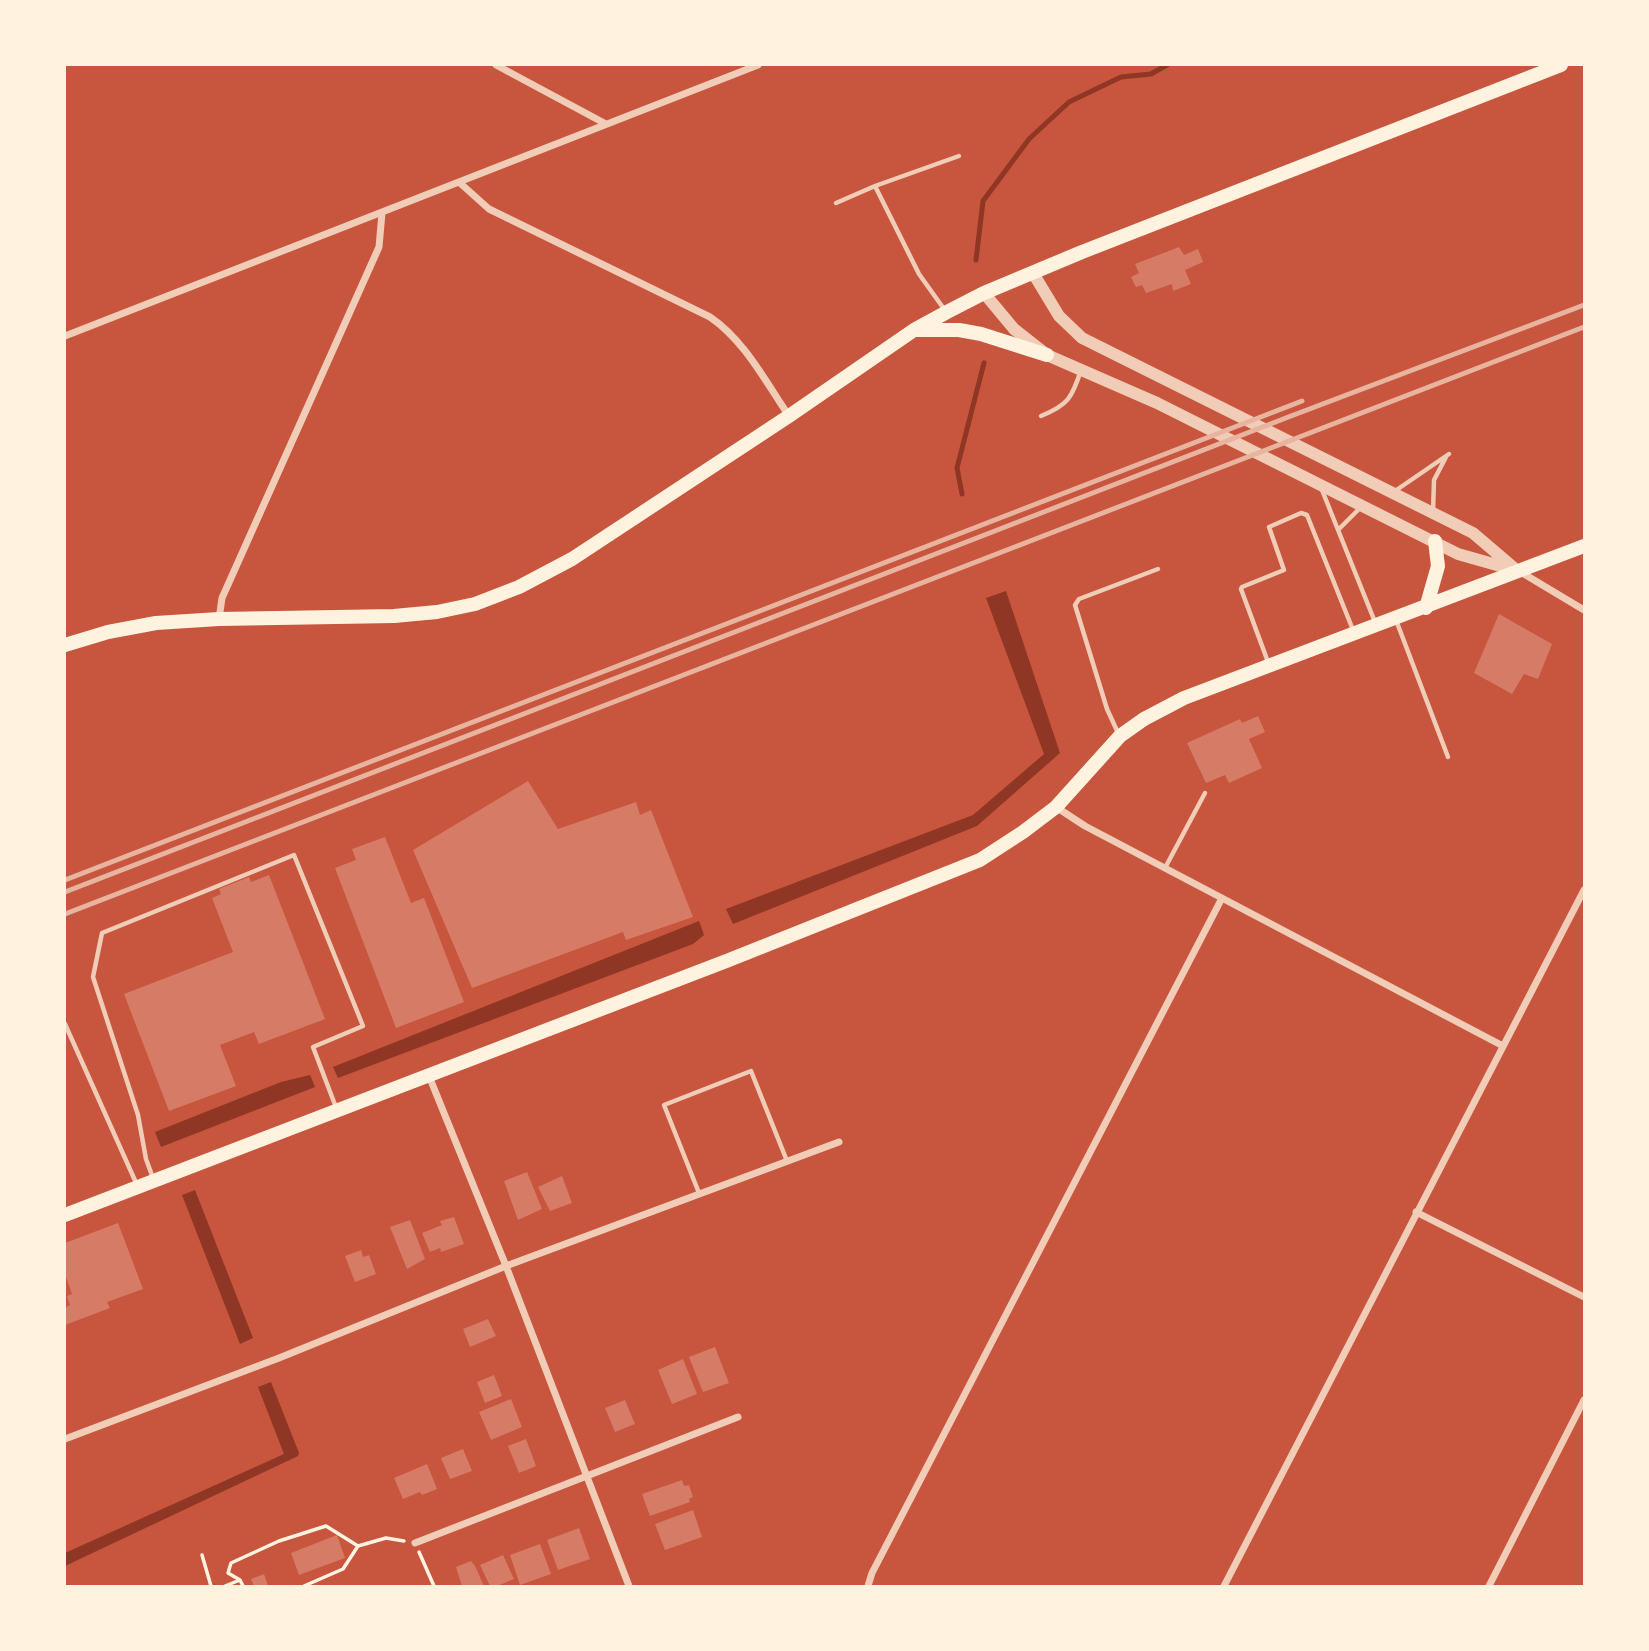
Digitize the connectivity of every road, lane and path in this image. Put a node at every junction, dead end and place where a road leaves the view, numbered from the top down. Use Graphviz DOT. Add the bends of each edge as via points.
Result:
graph roads {
  1 [pos="496,65"];
  2 [pos="758,65"];
  3 [pos="1561,65"];
  4 [pos="606,124"];
  5 [pos="959,156"];
  6 [pos="460,183"];
  7 [pos="875,186"];
  8 [pos="836,203"];
  9 [pos="382,213"];
  10 [pos="1033,273"];
  11 [pos="985,293"];
  12 [pos="947,312"];
  13 [pos="915,330"];
  14 [pos="65,336"];
  15 [pos="1047,355"];
  16 [pos="1081,370"];
  17 [pos="789,416"];
  18 [pos="1041,416"];
  19 [pos="1319,483"];
  20 [pos="1393,492"];
  21 [pos="1363,505"];
  22 [pos="1433,513"];
  23 [pos="1339,529"];
  24 [pos="1435,541"];
  25 [pos="1584,546"];
  26 [pos="1158,569"];
  27 [pos="1518,571"];
  28 [pos="1426,608"];
  29 [pos="1584,610"];
  30 [pos="219,619"];
  31 [pos="1396,619"];
  32 [pos="1377,626"];
  33 [pos="1355,634"];
  34 [pos="65,645"];
  35 [pos="1269,666"];
  36 [pos="1120,736"];
  37 [pos="1448,757"];
  38 [pos="1205,793"];
  39 [pos="1056,807"];
  40 [pos="1165,868"];
  41 [pos="1584,890"];
  42 [pos="1222,898"];
  43 [pos="65,1024"];
  44 [pos="1503,1046"];
  45 [pos="429,1076"];
  46 [pos="337,1110"];
  47 [pos="839,1142"];
  48 [pos="787,1161"];
  49 [pos="154,1179"];
  50 [pos="138,1186"];
  51 [pos="699,1194"];
  52 [pos="1416,1212"];
  53 [pos="65,1215"];
  54 [pos="506,1266"];
  55 [pos="1584,1297"];
  56 [pos="1584,1400"];
  57 [pos="738,1417"];
  58 [pos="65,1439"];
  59 [pos="586,1476"];
  60 [pos="415,1543"];
  61 [pos="358,1546"];
  62 [pos="202,1555"];
  63 [pos="240,1580"];
  64 [pos="211,1586"];
  65 [pos="225,1586"];
  66 [pos="243,1586"];
  67 [pos="304,1586"];
  68 [pos="434,1586"];
  69 [pos="629,1586"];
  70 [pos="868,1586"];
  71 [pos="1224,1586"];
  72 [pos="1489,1586"];
  1 -- 4 [label="street"];
  2 -- 4 [label="street"];
  3 -- 10 [label="main road"];
  4 -- 6 [label="street"];
  5 -- 7 [label="lane"];
  6 -- 9 [label="street"];
  6 -- 17 [label="street" via="489,208 723,326 741,344"];
  7 -- 8 [label="lane"];
  7 -- 12 [label="lane" via="919,274"];
  9 -- 14 [label="street"];
  9 -- 30 [label="street" via="379,247 222,598"];
  10 -- 11 [label="main road"];
  10 -- 20 [label="street" via="1059,316 1082,338"];
  11 -- 12 [label="main road"];
  11 -- 15 [label="street" via="1009,324"];
  12 -- 13 [label="main road"];
  13 -- 15 [label="main road" via="981,334"];
  13 -- 17 [label="main road"];
  15 -- 16 [label="street"];
  16 -- 18 [label="lane" via="1073,395 1060,408"];
  16 -- 19 [label="street"];
  17 -- 30 [label="main road" via="572,558 475,604 394,616"];
  19 -- 21 [label="street"];
  19 -- 23 [label="lane"];
  20 -- 22 [label="street"];
  20 -- 22 [label="lane" via="1449,454 1434,480"];
  21 -- 23 [label="lane"];
  21 -- 24 [label="street"];
  22 -- 27 [label="street" via="1473,533"];
  23 -- 32 [label="lane"];
  24 -- 27 [label="street" via="1458,554"];
  24 -- 28 [label="main road" via="1438,566"];
  25 -- 27 [label="main road"];
  26 -- 36 [label="lane" via="1079,599 1075,605 1107,709"];
  27 -- 28 [label="main road"];
  27 -- 29 [label="street"];
  28 -- 31 [label="main road"];
  30 -- 34 [label="main road" via="156,623"];
  31 -- 32 [label="main road"];
  31 -- 37 [label="lane"];
  32 -- 33 [label="main road"];
  33 -- 35 [label="main road"];
  33 -- 35 [label="lane" via="1307,515 1301,513 1269,527 1284,570 1242,587 1240,592"];
  35 -- 36 [label="main road" via="1184,698"];
  36 -- 39 [label="main road"];
  38 -- 40 [label="lane"];
  39 -- 40 [label="street"];
  39 -- 45 [label="main road" via="980,860"];
  40 -- 42 [label="street"];
  41 -- 44 [label="street"];
  42 -- 44 [label="street"];
  42 -- 70 [label="street"];
  43 -- 50 [label="lane"];
  44 -- 52 [label="street"];
  45 -- 46 [label="main road"];
  45 -- 54 [label="street"];
  46 -- 49 [label="main road"];
  46 -- 49 [label="lane" via="313,1047 363,1026 294,855 102,933 93,977"];
  47 -- 48 [label="street"];
  48 -- 51 [label="street"];
  48 -- 51 [label="lane" via="751,1071 664,1105"];
  49 -- 50 [label="main road"];
  50 -- 53 [label="main road"];
  51 -- 54 [label="street"];
  52 -- 55 [label="street"];
  52 -- 71 [label="street"];
  54 -- 58 [label="street"];
  54 -- 59 [label="street"];
  56 -- 72 [label="street"];
  57 -- 59 [label="street"];
  59 -- 60 [label="street"];
  59 -- 69 [label="street"];
  60 -- 61 [label="path" via="386,1538"];
  60 -- 68 [label="path"];
  61 -- 63 [label="path" via="326,1526 231,1563 228,1573"];
  61 -- 67 [label="path" via="343,1569"];
  62 -- 64 [label="path"];
  63 -- 65 [label="path"];
  63 -- 66 [label="path"];
}
